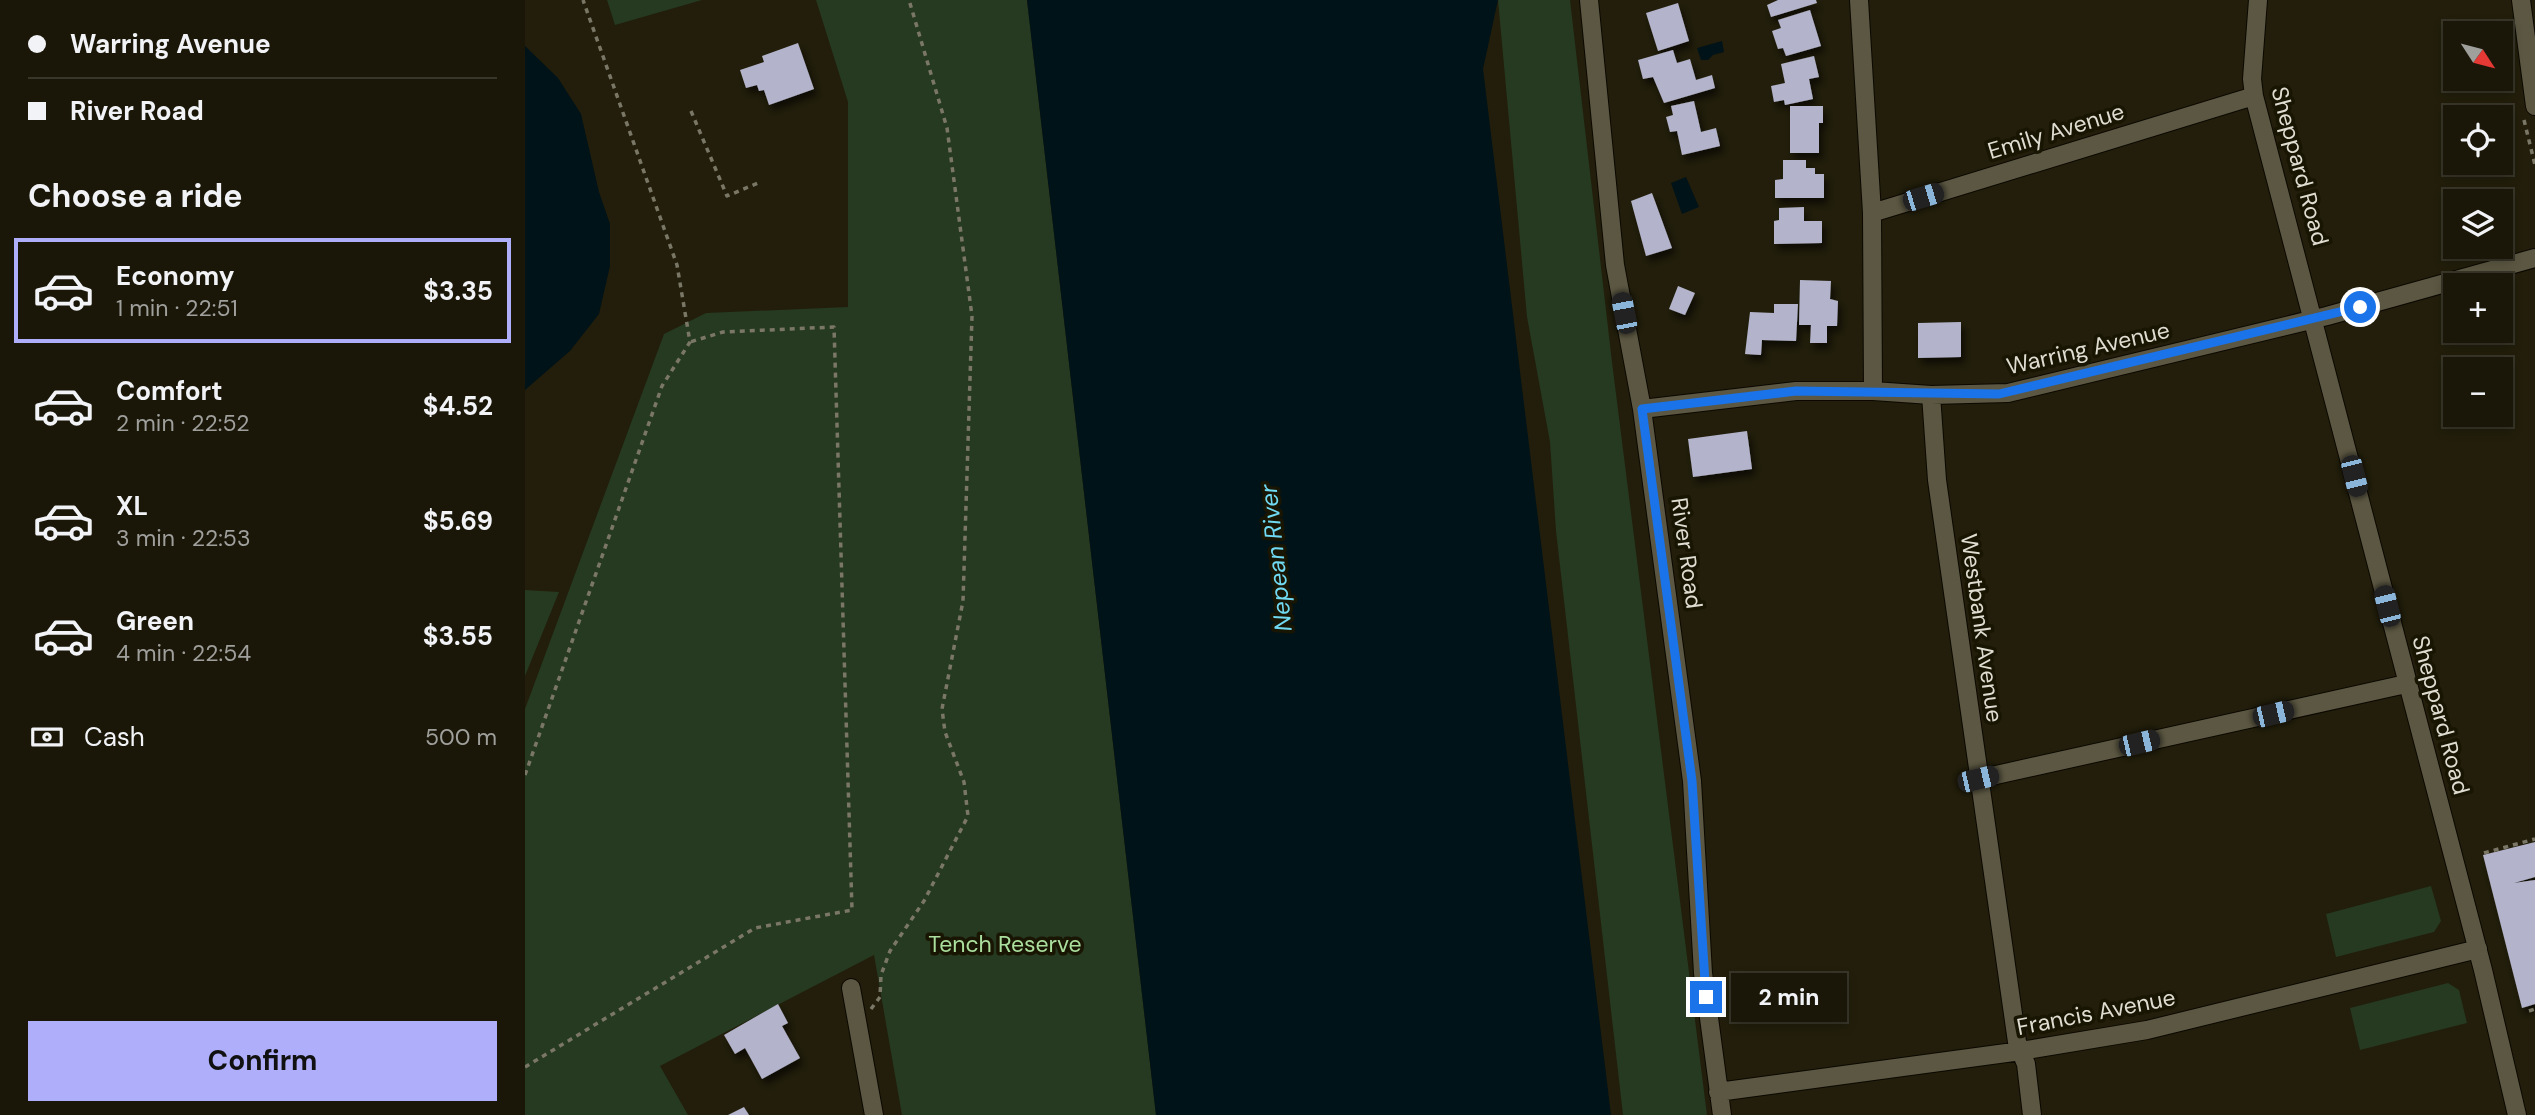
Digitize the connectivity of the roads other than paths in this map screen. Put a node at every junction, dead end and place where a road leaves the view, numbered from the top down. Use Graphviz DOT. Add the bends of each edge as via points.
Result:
graph roads {
  1 [pos="1589,0"];
  2 [pos="1859,0"];
  3 [pos="2258,0"];
  4 [pos="2521,0"];
  5 [pos="2254,96"];
  6 [pos="2535,106"];
  7 [pos="1872,213"];
  8 [pos="2535,258"];
  9 [pos="2315,319"];
  10 [pos="1873,391"];
  11 [pos="1931,395"];
  12 [pos="1642,409"];
  13 [pos="2406,684"];
  14 [pos="1978,779"];
  15 [pos="2478,949"];
  16 [pos="851,988"];
  17 [pos="2021,1051"];
  18 [pos="1718,1092"];
  19 [pos="874,1115"];
  20 [pos="1722,1115"];
  21 [pos="2032,1115"];
  22 [pos="2517,1115"];
  1 -- 12 [label="street, River Road" via="1611,238"];
  2 -- 7 [label="street"];
  3 -- 5 [label="street, Sheppard Road"];
  4 -- 6 [label="street"];
  5 -- 7 [label="street, Emily Avenue"];
  5 -- 9 [label="street, Sheppard Road"];
  7 -- 10 [label="street"];
  8 -- 9 [label="street, Warring Avenue"];
  9 -- 11 [label="street, Warring Avenue" via="2018,391"];
  9 -- 13 [label="street, Sheppard Road"];
  10 -- 11 [label="street, Warring Avenue"];
  10 -- 12 [label="street, Warring Avenue" via="1785,391"];
  11 -- 14 [label="street, Westbank Avenue" via="1937,480"];
  12 -- 18 [label="street, River Road" via="1692,781 1703,973"];
  13 -- 14 [label="street"];
  13 -- 15 [label="street, Sheppard Road"];
  14 -- 17 [label="street, Westbank Avenue"];
  15 -- 17 [label="street, Francis Avenue" via="2147,1030"];
  15 -- 22 [label="street, Sheppard Road"];
  16 -- 19 [label="street"];
  17 -- 18 [label="street, Francis Avenue"];
  17 -- 21 [label="street, Westbank Avenue"];
  18 -- 20 [label="street, River Road"];
}
